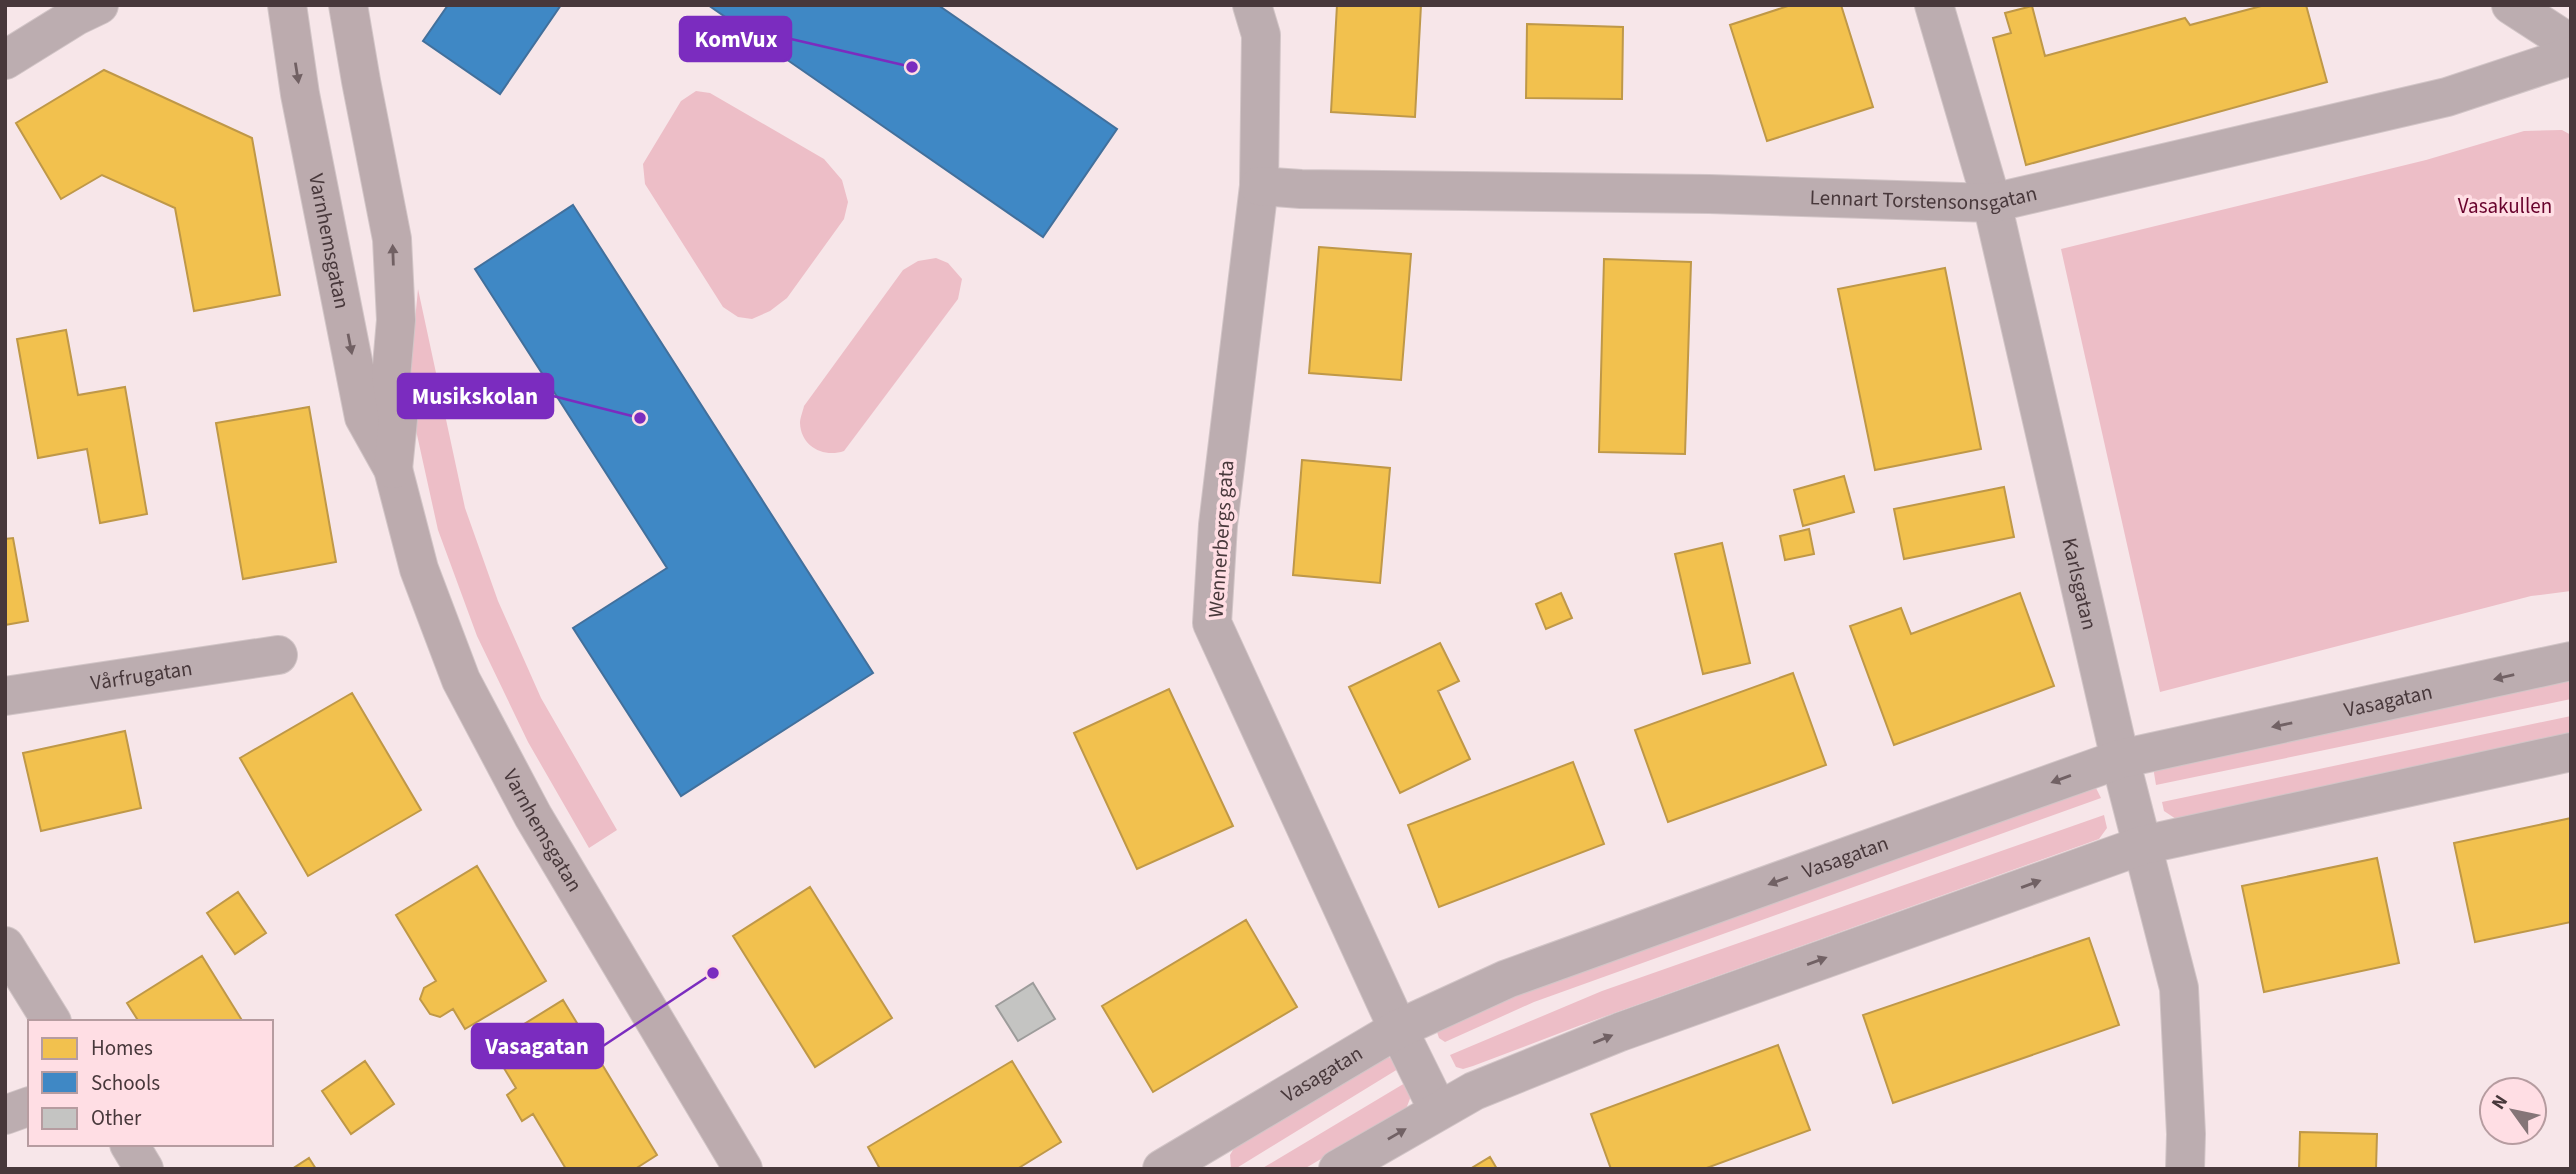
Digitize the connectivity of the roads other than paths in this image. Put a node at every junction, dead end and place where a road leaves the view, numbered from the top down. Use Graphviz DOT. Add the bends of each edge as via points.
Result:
graph roads {
  1 [pos="99,5"];
  2 [pos="287,5"];
  3 [pos="348,5"];
  4 [pos="1252,5"];
  5 [pos="1934,5"];
  6 [pos="2511,5"];
  7 [pos="2571,44"];
  8 [pos="2571,57"];
  9 [pos="5,60"];
  10 [pos="1259,186"];
  11 [pos="1992,203"];
  12 [pos="393,469"];
  13 [pos="278,655"];
  14 [pos="2571,662"];
  15 [pos="5,696"];
  16 [pos="2571,752"];
  17 [pos="2120,758"];
  18 [pos="2143,845"];
  19 [pos="5,946"];
  20 [pos="51,1020"];
  21 [pos="1398,1029"];
  22 [pos="28,1107"];
  23 [pos="1438,1110"];
  24 [pos="5,1115"];
  25 [pos="130,1146"];
  26 [pos="1174,1166"];
  27 [pos="144,1169"];
  28 [pos="743,1169"];
  29 [pos="1338,1169"];
  30 [pos="2185,1169"];
  1 -- 9 [label="street"];
  2 -- 12 [label="main road, Varnhemsgatan, one-way" via="300,94 364,417"];
  12 -- 3 [label="main road, Varnhemsgatan, one-way" via="398,419 391,377 396,320 392,239"];
  4 -- 10 [label="street, Wennerbergs gata" via="1261,35"];
  5 -- 11 [label="street, Karlsgatan"];
  6 -- 7 [label="street"];
  8 -- 11 [label="street, Lennart Torstensonsgatan" via="2447,97"];
  10 -- 11 [label="street, Lennart Torstensonsgatan"];
  10 -- 21 [label="street, Wennerbergs gata" via="1218,525 1212,623"];
  11 -- 17 [label="street, Karlsgatan"];
  12 -- 28 [label="main road, Varnhemsgatan" via="419,569 461,680 533,816"];
  13 -- 15 [label="street, Vårfrugatan"];
  14 -- 17 [label="street, Vasagatan, one-way"];
  16 -- 18 [label="street"];
  17 -- 18 [label="street, Karlsgatan"];
  17 -- 21 [label="street, Vasagatan, one-way" via="1507,979"];
  23 -- 18 [label="street, one-way" via="1620,1032"];
  18 -- 30 [label="street, Karlsgatan" via="2179,988"];
  19 -- 20 [label="street"];
  21 -- 23 [label="street, Wennerbergs gata"];
  21 -- 26 [label="street, Vasagatan"];
  22 -- 24 [label="street"];
  29 -- 23 [label="street, one-way"];
  25 -- 27 [label="street"];
}
